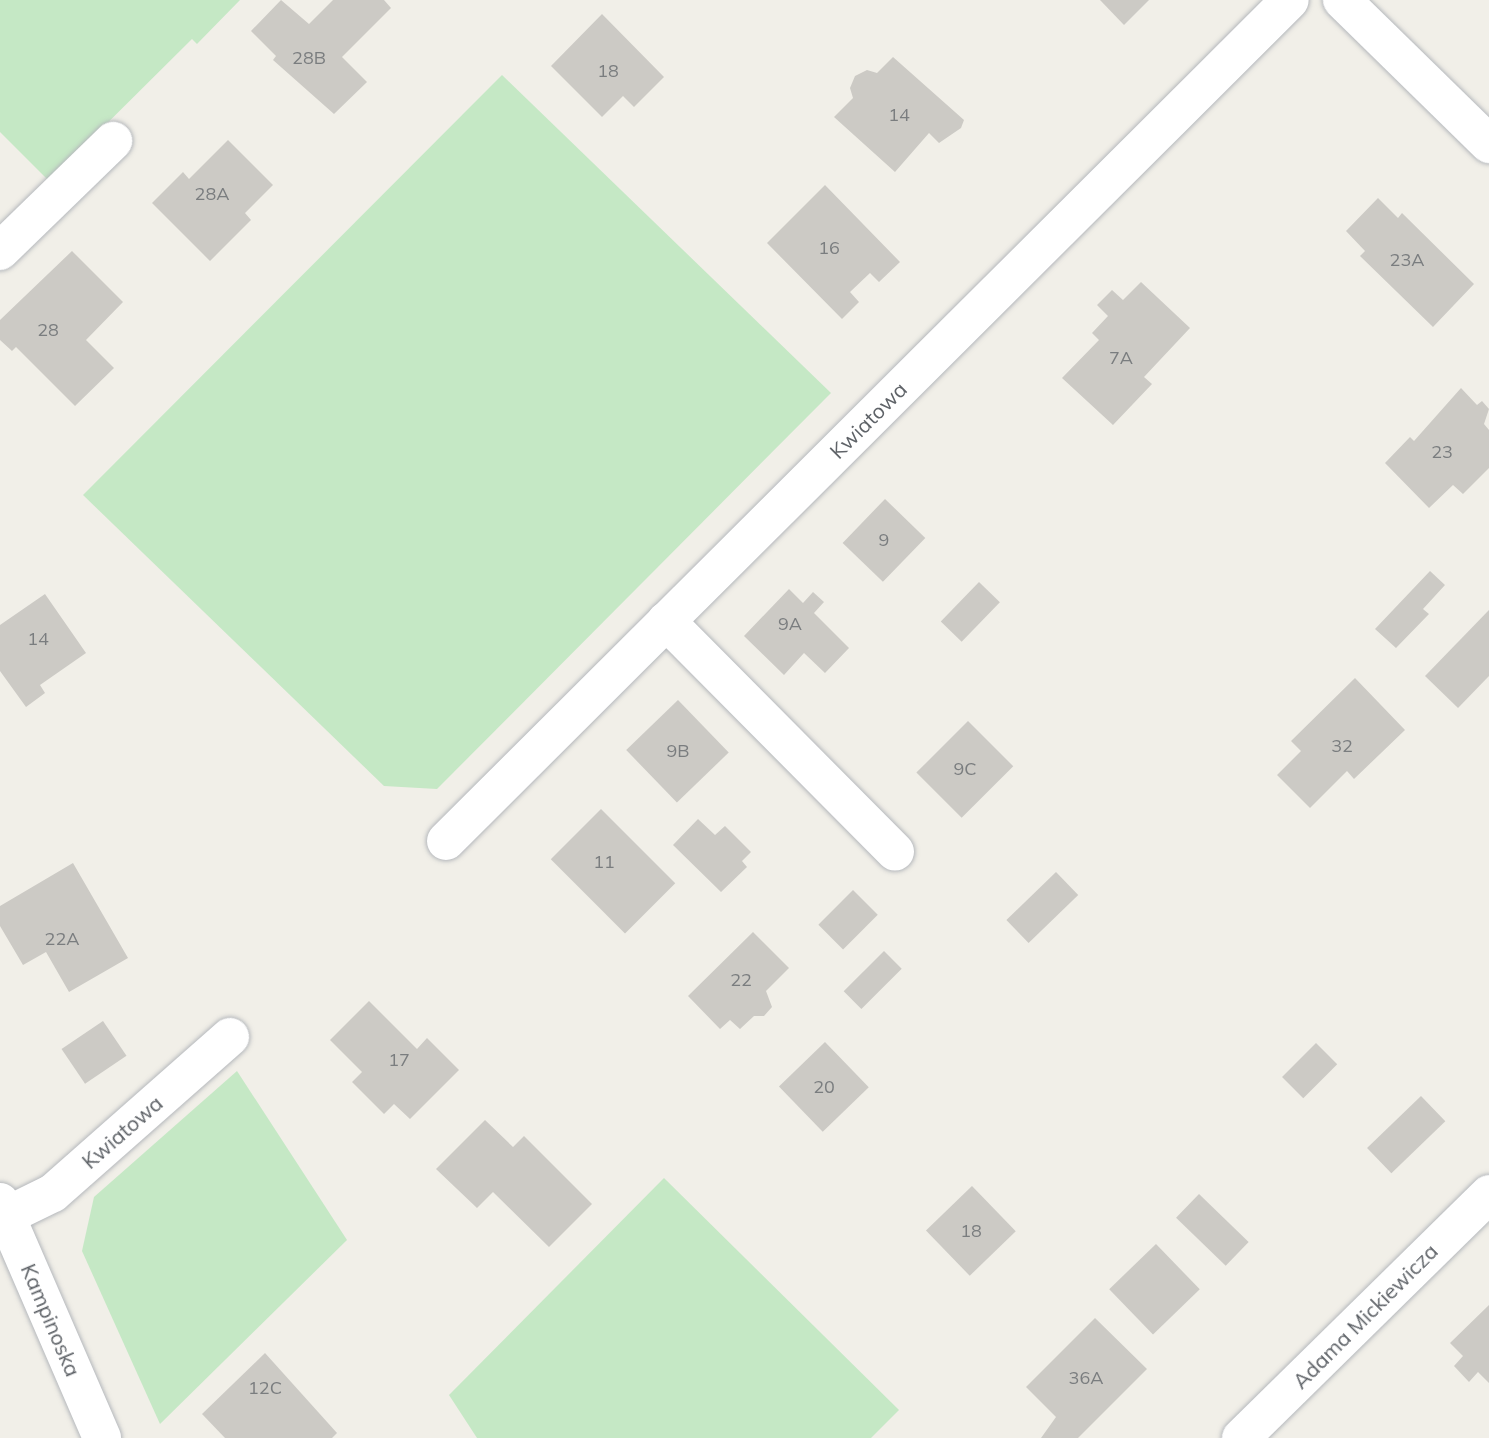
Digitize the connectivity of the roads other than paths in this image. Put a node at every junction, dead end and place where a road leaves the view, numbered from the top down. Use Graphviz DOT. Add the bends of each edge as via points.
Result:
graph roads {
  1 [pos="1290,0"];
  2 [pos="1342,0"];
  3 [pos="113,141"];
  4 [pos="1489,144"];
  5 [pos="0,251"];
  6 [pos="666,621"];
  7 [pos="446,841"];
  8 [pos="895,852"];
  9 [pos="230,1037"];
  10 [pos="1489,1194"];
  11 [pos="3,1209"];
  12 [pos="102,1438"];
  13 [pos="1241,1438"];
  1 -- 6 [label="street, Kwiatowa"];
  2 -- 4 [label="street"];
  3 -- 5 [label="street"];
  6 -- 7 [label="street, Kwiatowa"];
  6 -- 8 [label="street"];
  9 -- 11 [label="street, Kwiatowa" via="53,1193"];
  10 -- 13 [label="street, Adama Mickiewicza"];
  11 -- 12 [label="street, Kampinoska"];
}
